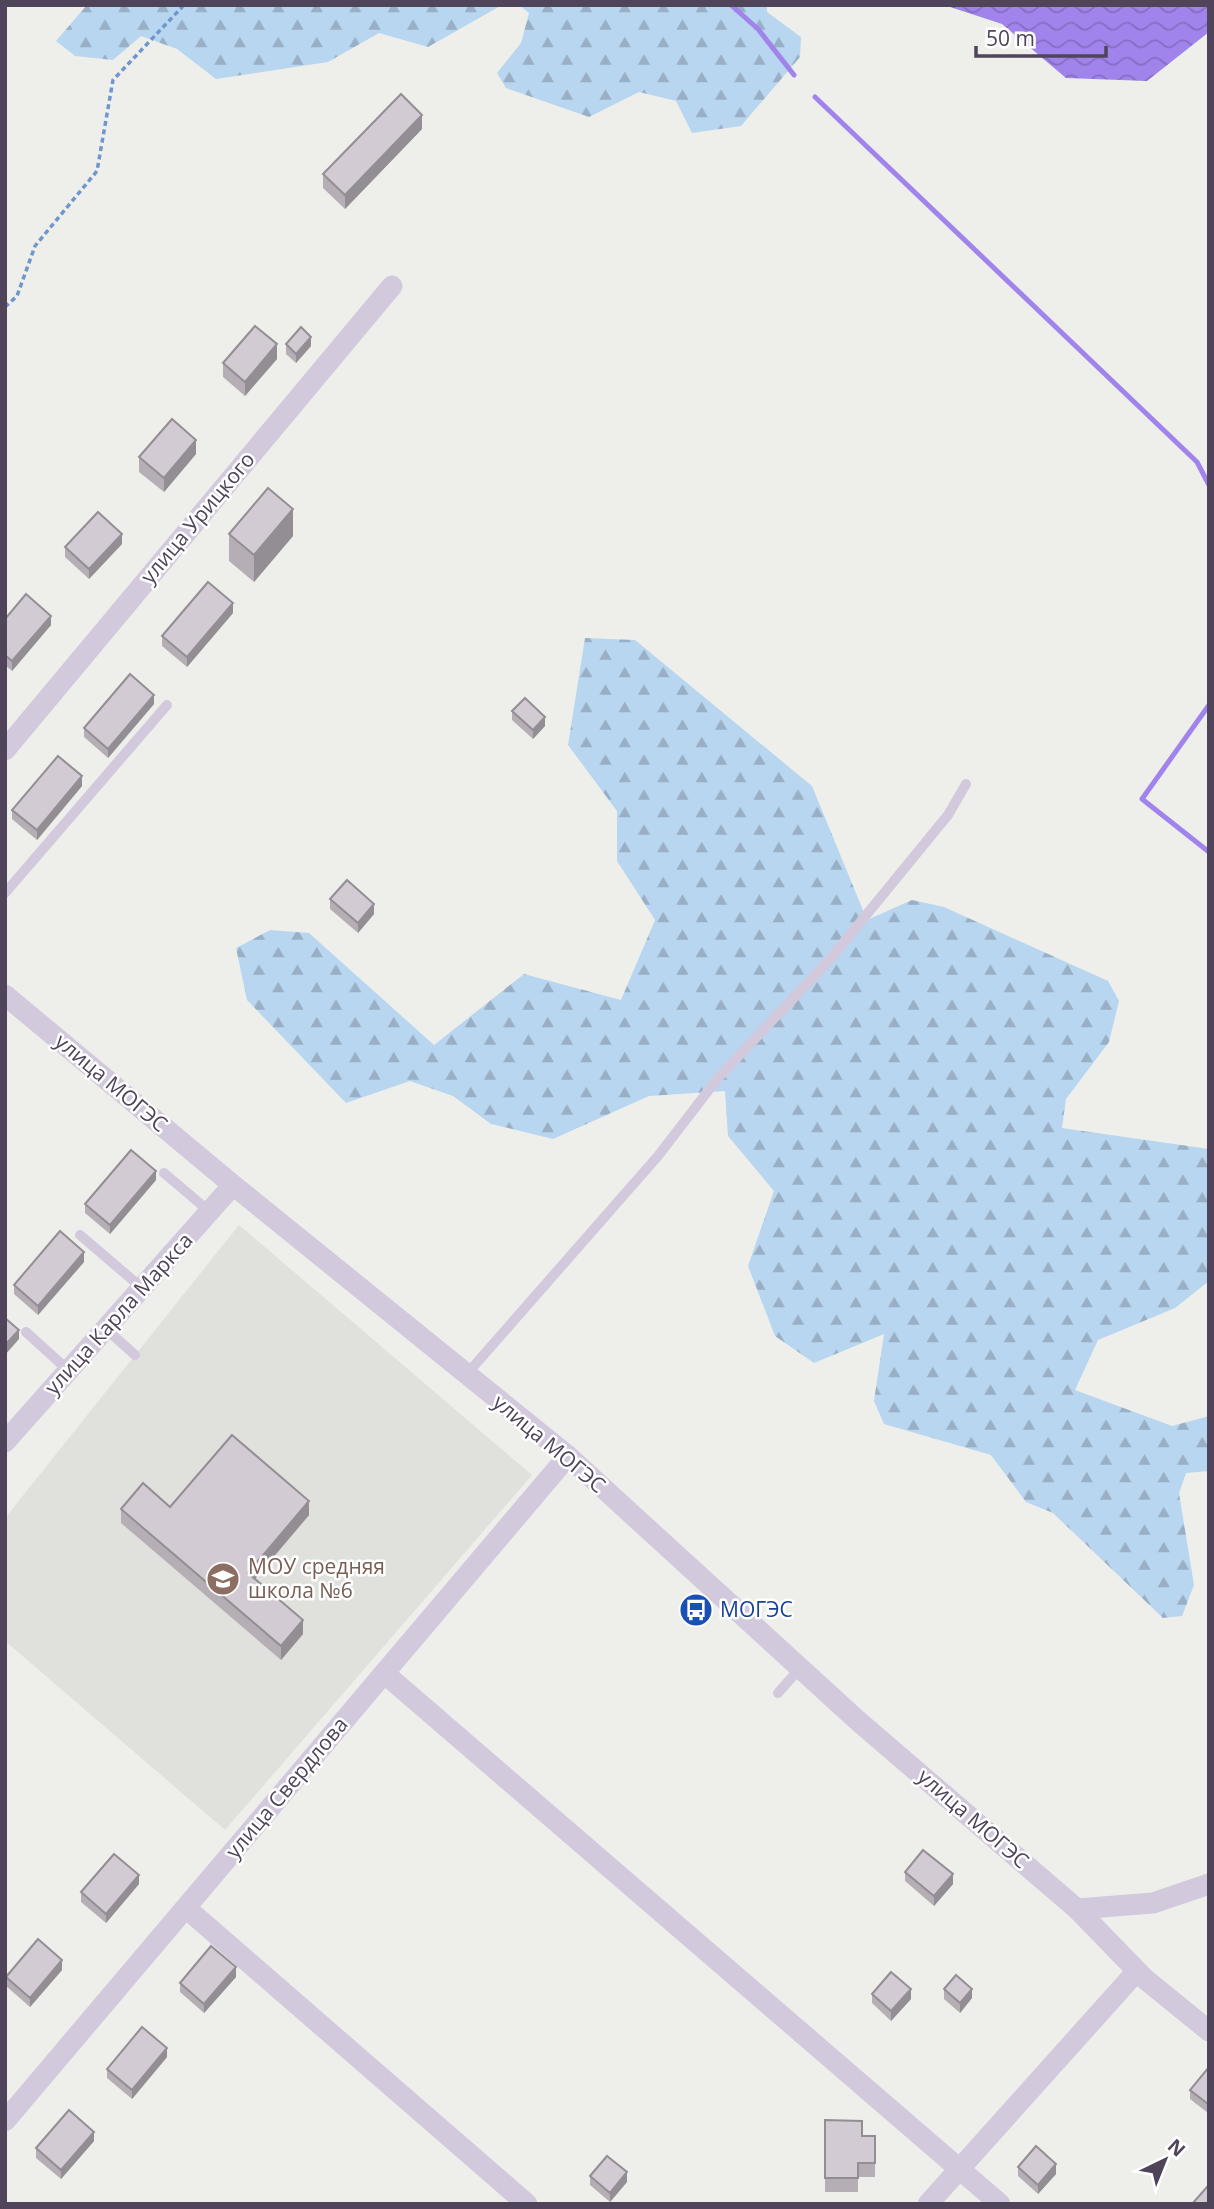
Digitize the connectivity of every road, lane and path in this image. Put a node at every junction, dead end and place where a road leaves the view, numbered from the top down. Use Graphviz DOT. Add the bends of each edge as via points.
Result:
graph roads {
  1 [pos="184,5"];
  2 [pos="392,286"];
  3 [pos="5,307"];
  4 [pos="167,705"];
  5 [pos="5,750"];
  6 [pos="966,785"];
  7 [pos="5,893"];
  8 [pos="5,995"];
  9 [pos="163,1173"];
  10 [pos="233,1185"];
  11 [pos="210,1212"];
  12 [pos="80,1235"];
  13 [pos="142,1288"];
  14 [pos="106,1329"];
  15 [pos="26,1332"];
  16 [pos="135,1354"];
  17 [pos="69,1371"];
  18 [pos="466,1376"];
  19 [pos="5,1442"];
  20 [pos="568,1456"];
  21 [pos="800,1668"];
  22 [pos="384,1673"];
  23 [pos="778,1693"];
  24 [pos="1209,1884"];
  25 [pos="186,1908"];
  26 [pos="1077,1909"];
  27 [pos="1137,1971"];
  28 [pos="1209,2031"];
  29 [pos="5,2121"];
  30 [pos="959,2168"];
  31 [pos="527,2204"];
  32 [pos="928,2204"];
  33 [pos="1000,2204"];
  1 -- 3 [label="path" via="113,80 97,171 35,246 17,296"];
  2 -- 5 [label="street, улица Урицкого"];
  4 -- 7 [label="lane"];
  6 -- 18 [label="lane" via="948,815 831,958 718,1077 658,1156"];
  8 -- 10 [label="street, улица МОГЭС"];
  9 -- 11 [label="lane"];
  10 -- 11 [label="street, улица Карла Маркса"];
  10 -- 18 [label="street, улица МОГЭС"];
  11 -- 13 [label="street, улица Карла Маркса"];
  12 -- 13 [label="lane"];
  13 -- 14 [label="street, улица Карла Маркса"];
  14 -- 16 [label="lane"];
  14 -- 17 [label="street, улица Карла Маркса"];
  15 -- 17 [label="lane"];
  17 -- 19 [label="street, улица Карла Маркса"];
  18 -- 20 [label="street, улица МОГЭС"];
  20 -- 21 [label="street, улица МОГЭС"];
  20 -- 22 [label="street, улица Свердлова"];
  21 -- 23 [label="lane"];
  21 -- 26 [label="street, улица МОГЭС"];
  22 -- 25 [label="street, улица Свердлова"];
  22 -- 30 [label="street"];
  24 -- 26 [label="street" via="1153,1903"];
  25 -- 29 [label="street, улица Свердлова"];
  25 -- 31 [label="street"];
  26 -- 27 [label="street, улица МОГЭС"];
  27 -- 28 [label="street, улица МОГЭС"];
  27 -- 30 [label="street"];
  30 -- 32 [label="street"];
  30 -- 33 [label="street"];
}
